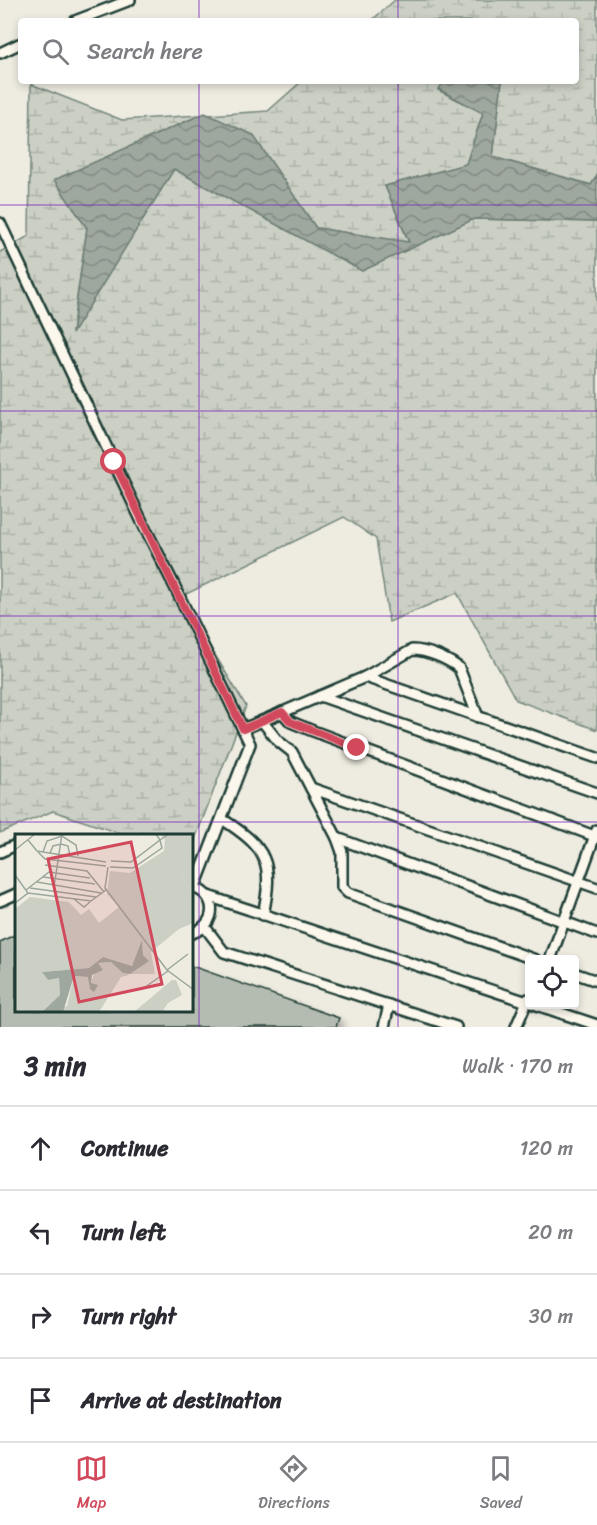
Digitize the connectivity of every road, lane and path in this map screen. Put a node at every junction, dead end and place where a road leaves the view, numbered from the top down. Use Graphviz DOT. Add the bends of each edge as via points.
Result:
graph roads {
  1 [pos="130,0"];
  2 [pos="83,18"];
  3 [pos="18,44"];
  4 [pos="0,53"];
  5 [pos="0,223"];
  6 [pos="364,677"];
  7 [pos="320,696"];
  8 [pos="282,712"];
  9 [pos="478,717"];
  10 [pos="262,721"];
  11 [pos="243,729"];
  12 [pos="597,758"];
  13 [pos="311,789"];
  14 [pos="597,793"];
  15 [pos="222,819"];
  16 [pos="596,834"];
  17 [pos="337,838"];
  18 [pos="15,845"];
  19 [pos="0,852"];
  20 [pos="578,882"];
  21 [pos="194,885"];
  22 [pos="194,888"];
  23 [pos="597,888"];
  24 [pos="15,894"];
  25 [pos="208,896"];
  26 [pos="0,901"];
  27 [pos="263,915"];
  28 [pos="564,922"];
  29 [pos="205,927"];
  30 [pos="194,932"];
  31 [pos="597,934"];
  32 [pos="552,955"];
  33 [pos="525,956"];
  34 [pos="579,975"];
  35 [pos="597,981"];
  36 [pos="525,1000"];
  37 [pos="389,1005"];
  38 [pos="526,1009"];
  39 [pos="550,1009"];
  40 [pos="441,1025"];
  41 [pos="597,1025"];
  42 [pos="384,1027"];
  43 [pos="456,1027"];
  44 [pos="516,1027"];
  1 -- 2 [label="lane"];
  3 -- 4 [label="lane"];
  5 -- 11 [label="lane"];
  6 -- 7 [label="lane"];
  6 -- 9 [label="lane"];
  6 -- 9 [label="lane" via="412,650 420,650 459,668"];
  7 -- 8 [label="lane"];
  7 -- 14 [label="lane"];
  8 -- 10 [label="lane"];
  8 -- 16 [label="lane" via="291,722 313,732"];
  9 -- 12 [label="lane"];
  10 -- 11 [label="lane"];
  10 -- 13 [label="lane" via="292,752"];
  11 -- 15 [label="lane" via="250,744"];
  13 -- 17 [label="lane"];
  13 -- 20 [label="lane"];
  15 -- 21 [label="lane"];
  15 -- 27 [label="lane" via="257,845 269,868"];
  16 -- 20 [label="lane"];
  17 -- 28 [label="lane"];
  17 -- 33 [label="lane" via="342,852 342,887 348,893"];
  18 -- 19 [label="lane"];
  20 -- 23 [label="lane"];
  20 -- 28 [label="lane"];
  22 -- 25 [label="lane"];
  24 -- 26 [label="lane"];
  25 -- 27 [label="lane"];
  25 -- 29 [label="lane" via="212,912"];
  27 -- 36 [label="lane"];
  28 -- 31 [label="lane"];
  28 -- 32 [label="lane"];
  29 -- 30 [label="lane"];
  29 -- 37 [label="lane" via="224,952"];
  34 -- 35 [label="lane"];
  37 -- 40 [label="lane"];
  37 -- 42 [label="lane"];
  38 -- 44 [label="lane"];
  39 -- 41 [label="lane"];
  40 -- 43 [label="lane"];
}
